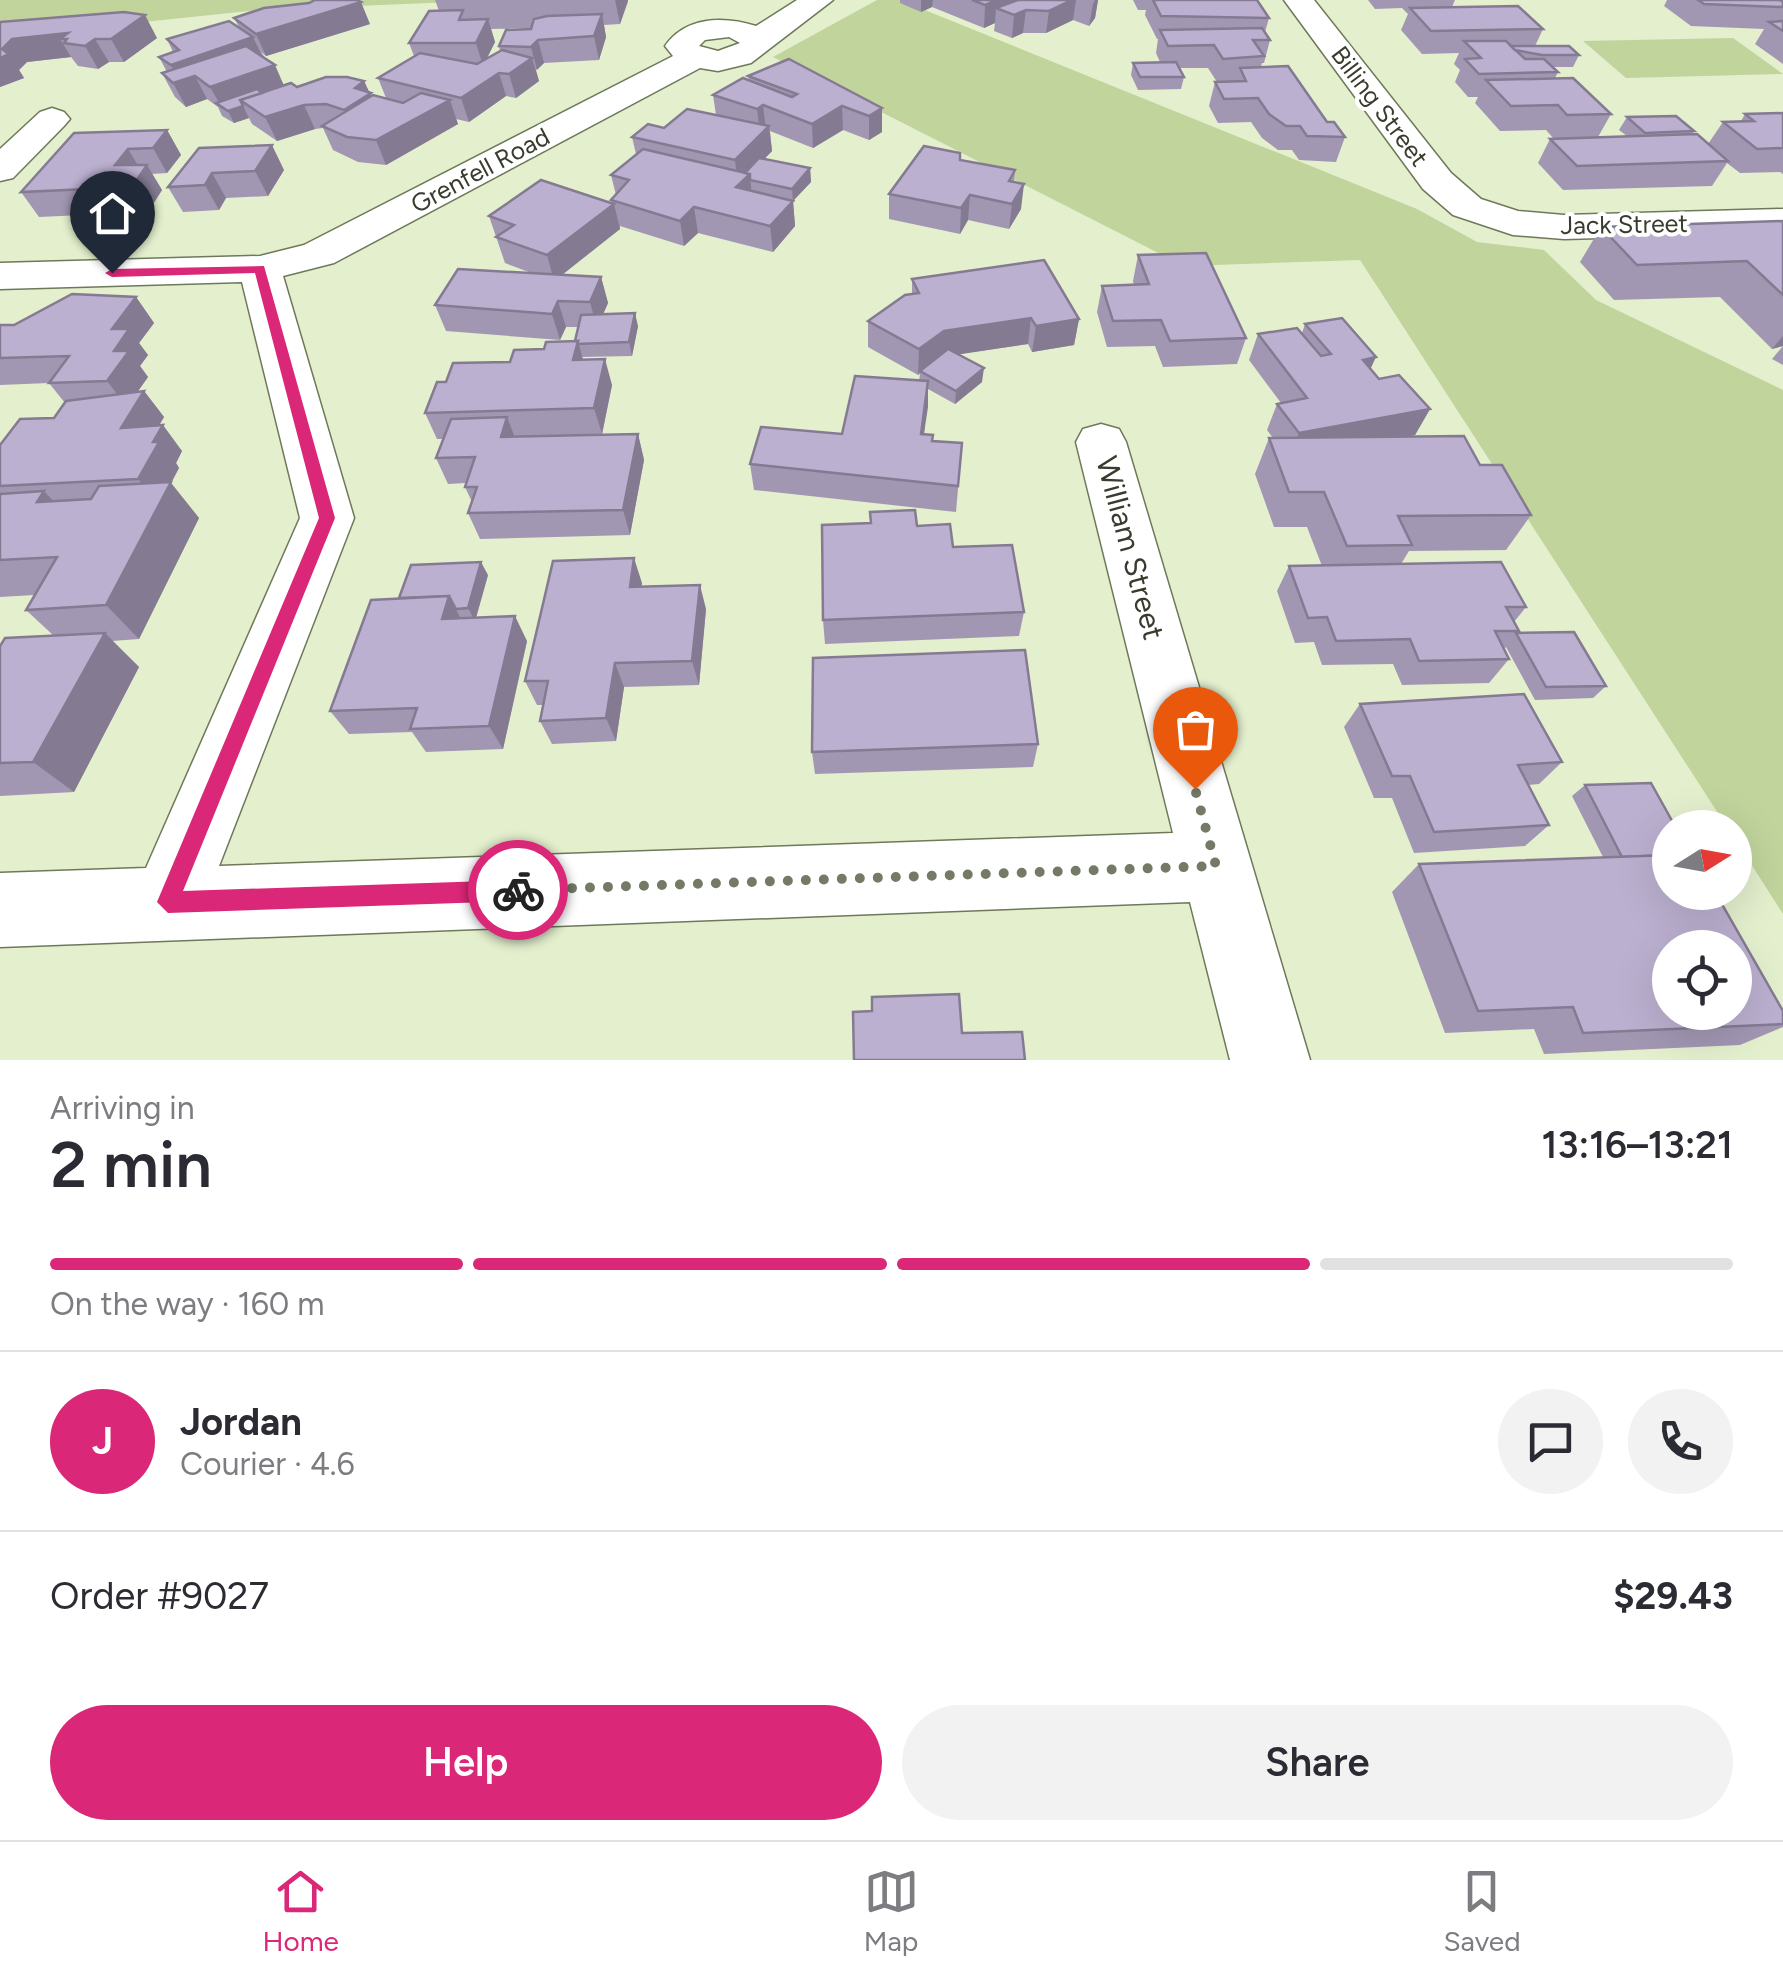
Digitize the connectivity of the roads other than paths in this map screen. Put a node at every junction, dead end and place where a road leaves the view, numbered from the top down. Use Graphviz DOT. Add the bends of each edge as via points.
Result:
graph roads {
  1 [pos="685,0"];
  2 [pos="1299,0"];
  3 [pos="808,5"];
  4 [pos="739,32"];
  5 [pos="688,52"];
  6 [pos="52,119"];
  7 [pos="0,170"];
  8 [pos="1467,208"];
  9 [pos="1783,222"];
  10 [pos="260,269"];
  11 [pos="0,276"];
  12 [pos="1101,442"];
  13 [pos="1216,866"];
  14 [pos="168,902"];
  15 [pos="0,910"];
  16 [pos="1270,1060"];
  1 -- 4 [label="street" via="700,18"];
  1 -- 5 [label="street" via="673,37"];
  2 -- 8 [label="street, Billing Street" via="1437,181"];
  3 -- 4 [label="street"];
  4 -- 5 [label="street, Grenfell Road" via="688,36"];
  5 -- 10 [label="street, Grenfell Road" via="318,254"];
  6 -- 7 [label="street"];
  8 -- 9 [label="street, Jack Street" via="1564,227"];
  10 -- 11 [label="street, Grenfell Road"];
  10 -- 14 [label="street" via="327,518"];
  12 -- 13 [label="street, William Street"];
  13 -- 14 [label="street"];
  13 -- 16 [label="street, William Street"];
  14 -- 15 [label="street"];
}
